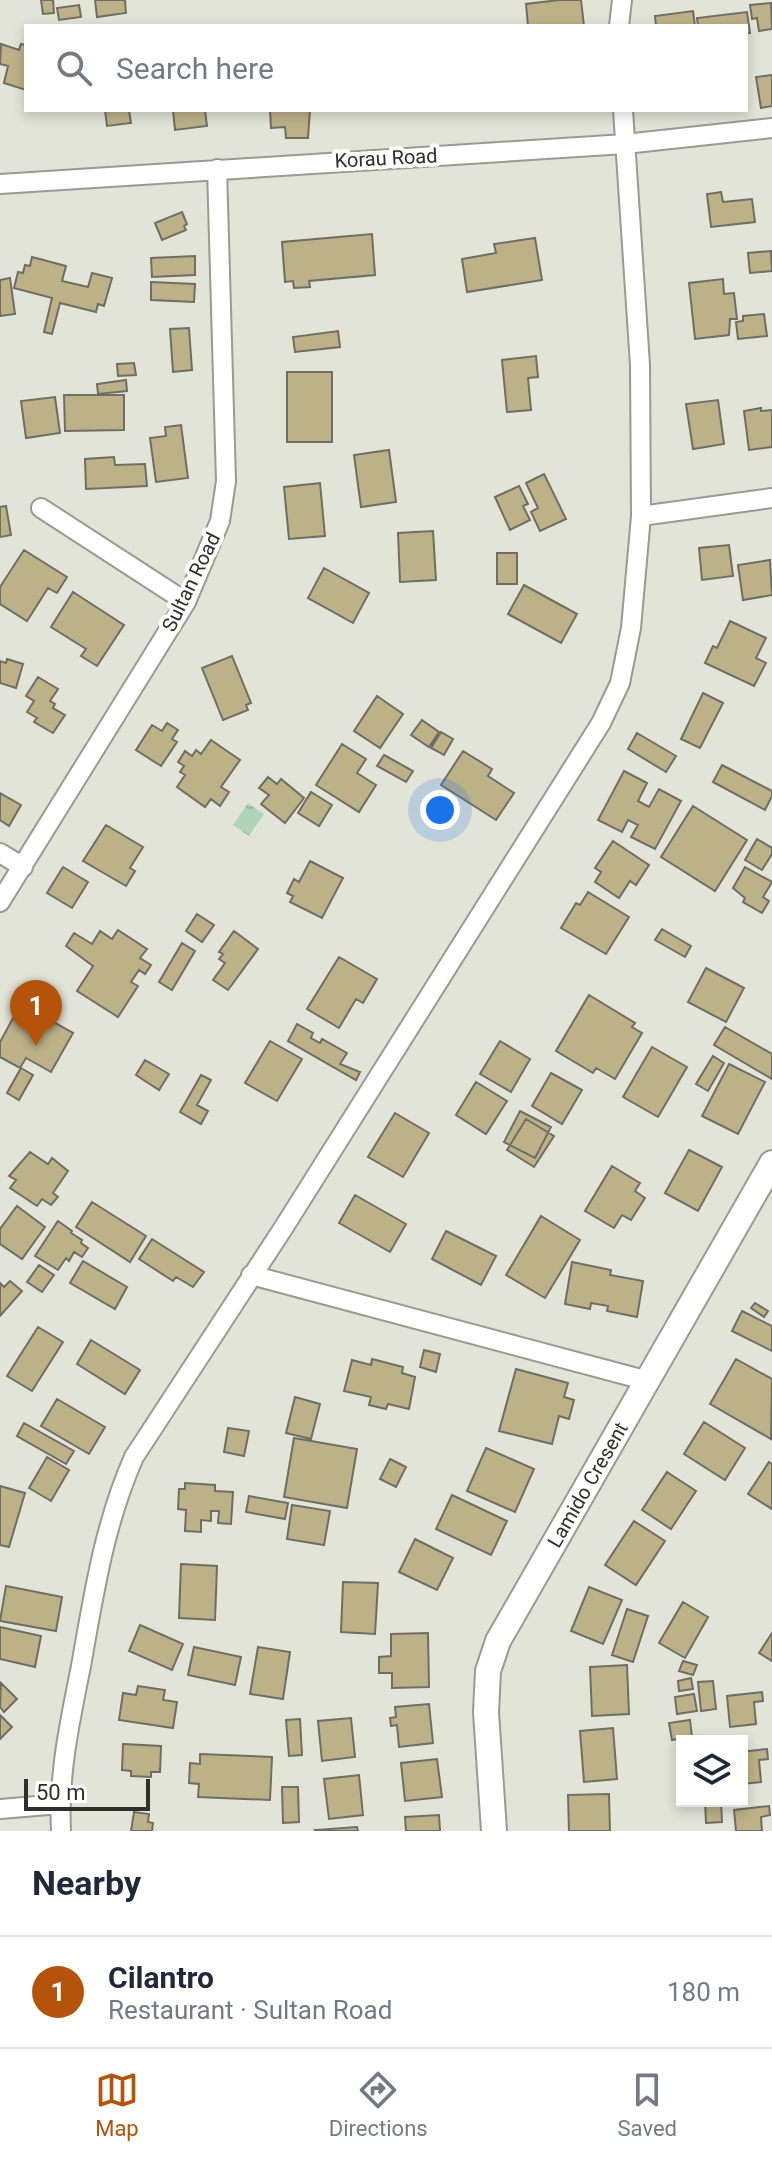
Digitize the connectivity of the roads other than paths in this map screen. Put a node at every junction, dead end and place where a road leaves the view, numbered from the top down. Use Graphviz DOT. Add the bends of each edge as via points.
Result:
graph roads {
  1 [pos="622,0"];
  2 [pos="619,24"];
  3 [pos="623,112"];
  4 [pos="772,128"];
  5 [pos="625,144"];
  6 [pos="217,169"];
  7 [pos="0,184"];
  8 [pos="772,498"];
  9 [pos="41,508"];
  10 [pos="641,516"];
  11 [pos="186,602"];
  12 [pos="0,853"];
  13 [pos="23,867"];
  14 [pos="0,902"];
  15 [pos="771,1167"];
  16 [pos="251,1275"];
  17 [pos="648,1381"];
  18 [pos="60,1804"];
  19 [pos="0,1809"];
  20 [pos="61,1831"];
  21 [pos="494,1831"];
  1 -- 2 [label="street"];
  3 -- 5 [label="street"];
  4 -- 5 [label="street, Korau Road"];
  5 -- 6 [label="street, Korau Road"];
  5 -- 10 [label="street" via="640,365"];
  6 -- 7 [label="street, Korau Road"];
  6 -- 11 [label="street, Sultan Road" via="226,481 220,521"];
  8 -- 10 [label="street"];
  9 -- 11 [label="street"];
  10 -- 16 [label="street" via="631,628 620,683 601,723"];
  11 -- 13 [label="street, Sultan Road"];
  12 -- 13 [label="street"];
  13 -- 14 [label="street, Sultan Road"];
  15 -- 17 [label="street, Lamido Cresent"];
  16 -- 17 [label="street"];
  16 -- 18 [label="street" via="134,1457 118,1494 101,1555 64,1754"];
  17 -- 21 [label="street, Lamido Cresent" via="498,1641 488,1671 486,1712"];
  18 -- 19 [label="street"];
  18 -- 20 [label="street"];
}
